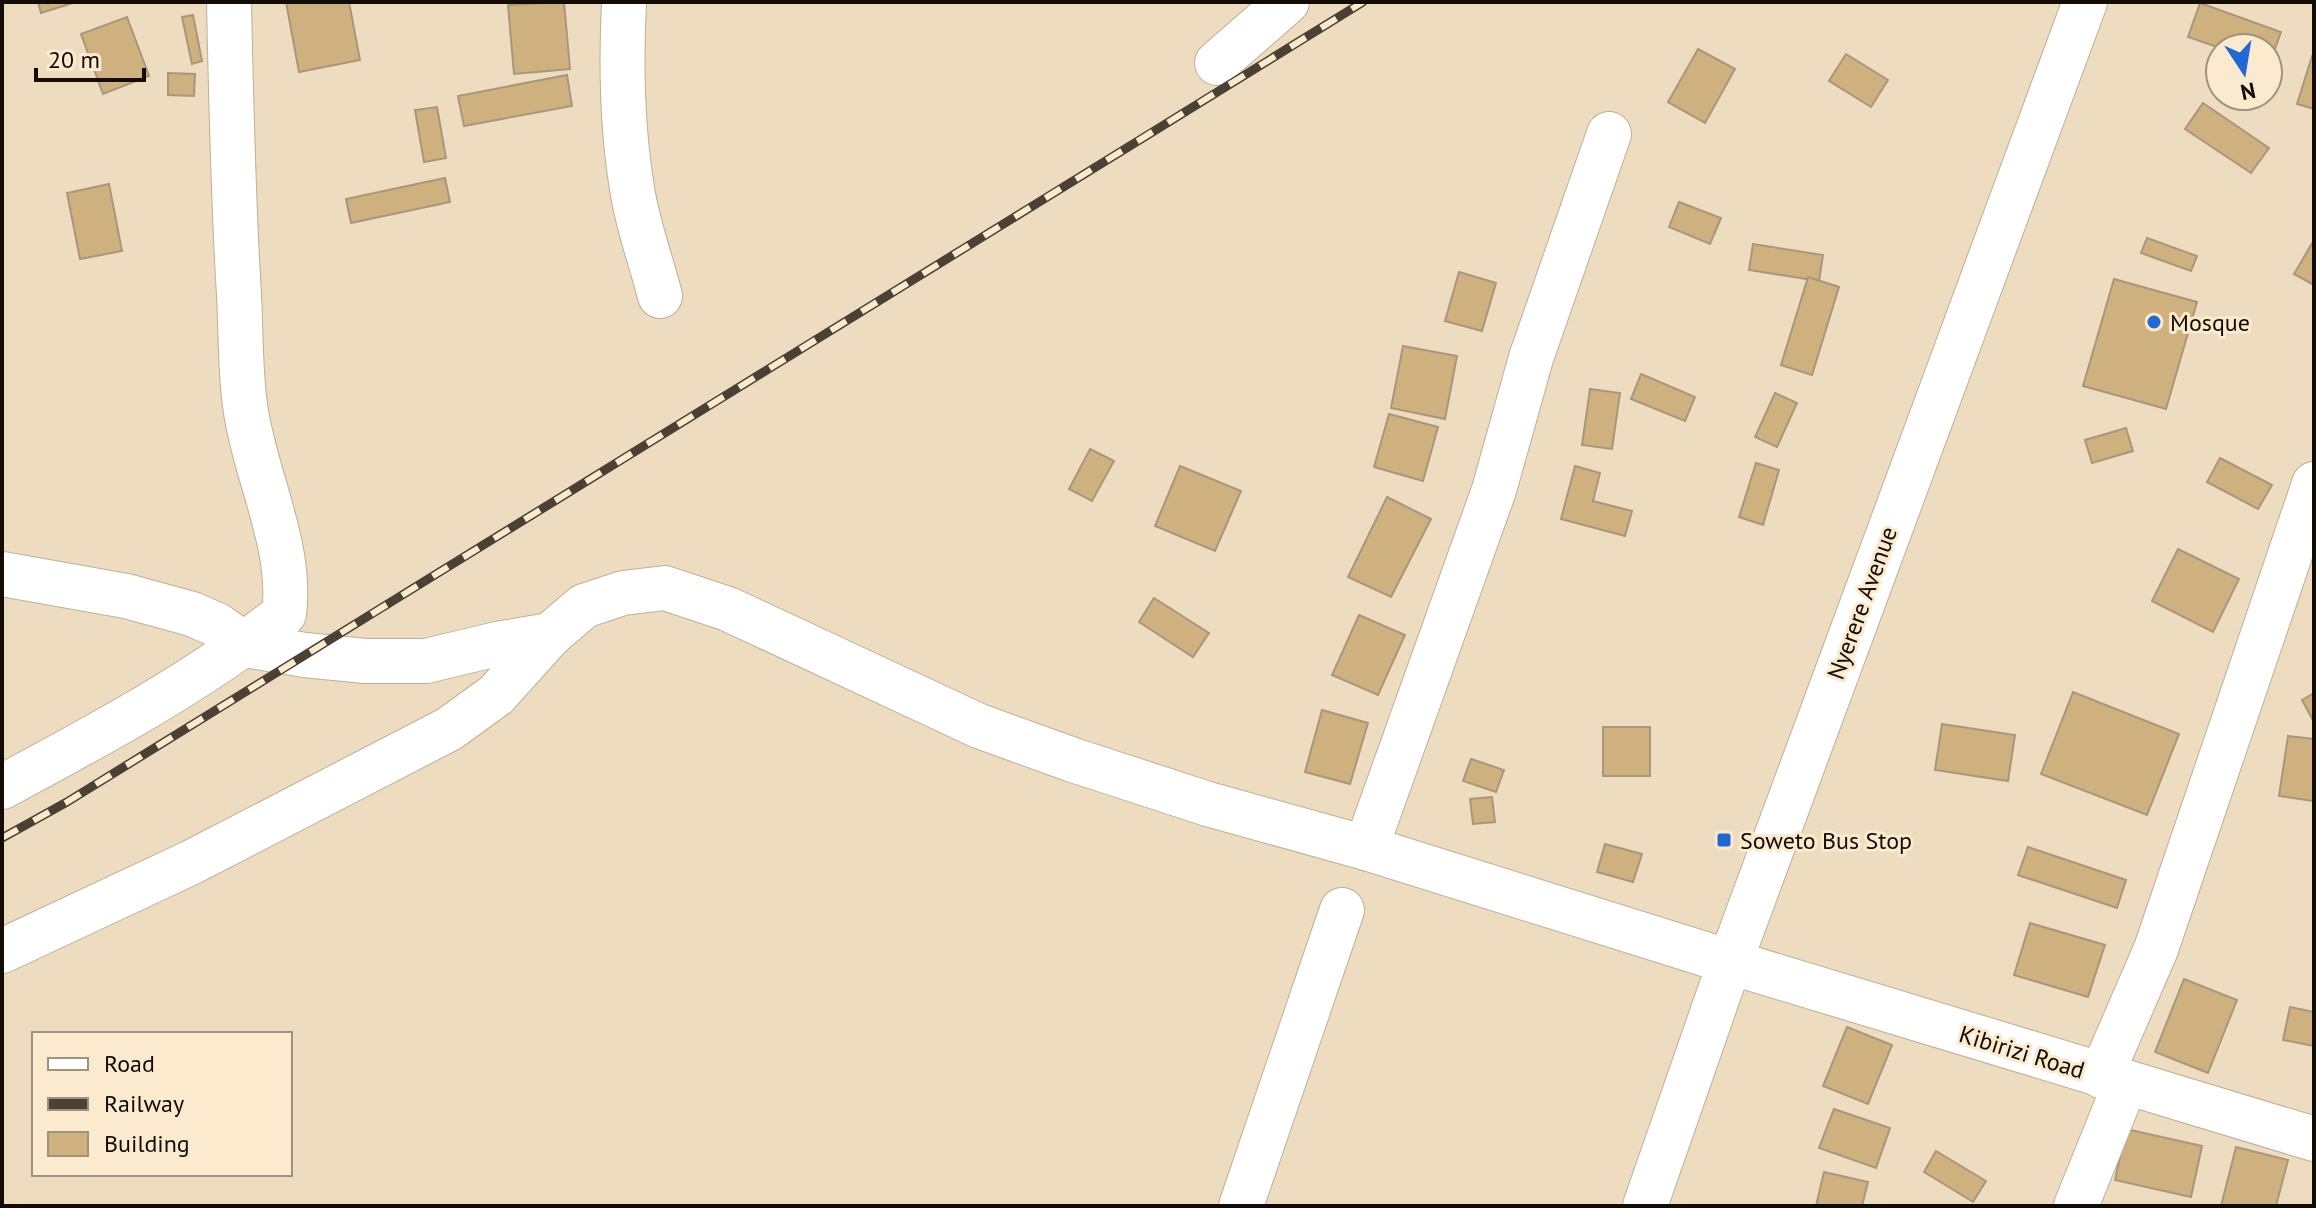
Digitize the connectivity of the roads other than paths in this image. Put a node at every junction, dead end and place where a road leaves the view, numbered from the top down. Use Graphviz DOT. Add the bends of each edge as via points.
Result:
graph roads {
  1 [pos="229,2"];
  2 [pos="624,2"];
  3 [pos="1287,2"];
  4 [pos="2085,2"];
  5 [pos="1217,63"];
  6 [pos="1609,134"];
  7 [pos="660,296"];
  8 [pos="2314,484"];
  9 [pos="2,574"];
  10 [pos="550,635"];
  11 [pos="245,645"];
  12 [pos="2,787"];
  13 [pos="1366,848"];
  14 [pos="1342,910"];
  15 [pos="2,951"];
  16 [pos="1730,962"];
  17 [pos="2114,1079"];
  18 [pos="2314,1139"];
  19 [pos="1241,1206"];
  20 [pos="1645,1206"];
  21 [pos="2076,1206"];
  1 -- 11 [label="street" via="245,405 287,590 284,614"];
  2 -- 7 [label="street" via="632,189"];
  3 -- 5 [label="street"];
  4 -- 16 [label="street, Nyerere Avenue"];
  6 -- 13 [label="street" via="1531,358 1494,490"];
  8 -- 17 [label="street"];
  9 -- 11 [label="street" via="126,596 192,614"];
  10 -- 11 [label="street" via="426,661 365,661"];
  10 -- 13 [label="street, Kibirizi Road" via="584,606 623,593 665,588 728,609 979,726 1208,804"];
  10 -- 15 [label="street, Kibirizi Road" via="496,695 449,729 205,855"];
  11 -- 12 [label="street"];
  13 -- 16 [label="street, Kibirizi Road"];
  14 -- 19 [label="street"];
  16 -- 17 [label="street, Kibirizi Road"];
  16 -- 20 [label="street, Nyerere Avenue"];
  17 -- 18 [label="street, Kibirizi Road"];
  17 -- 21 [label="street"];
}
